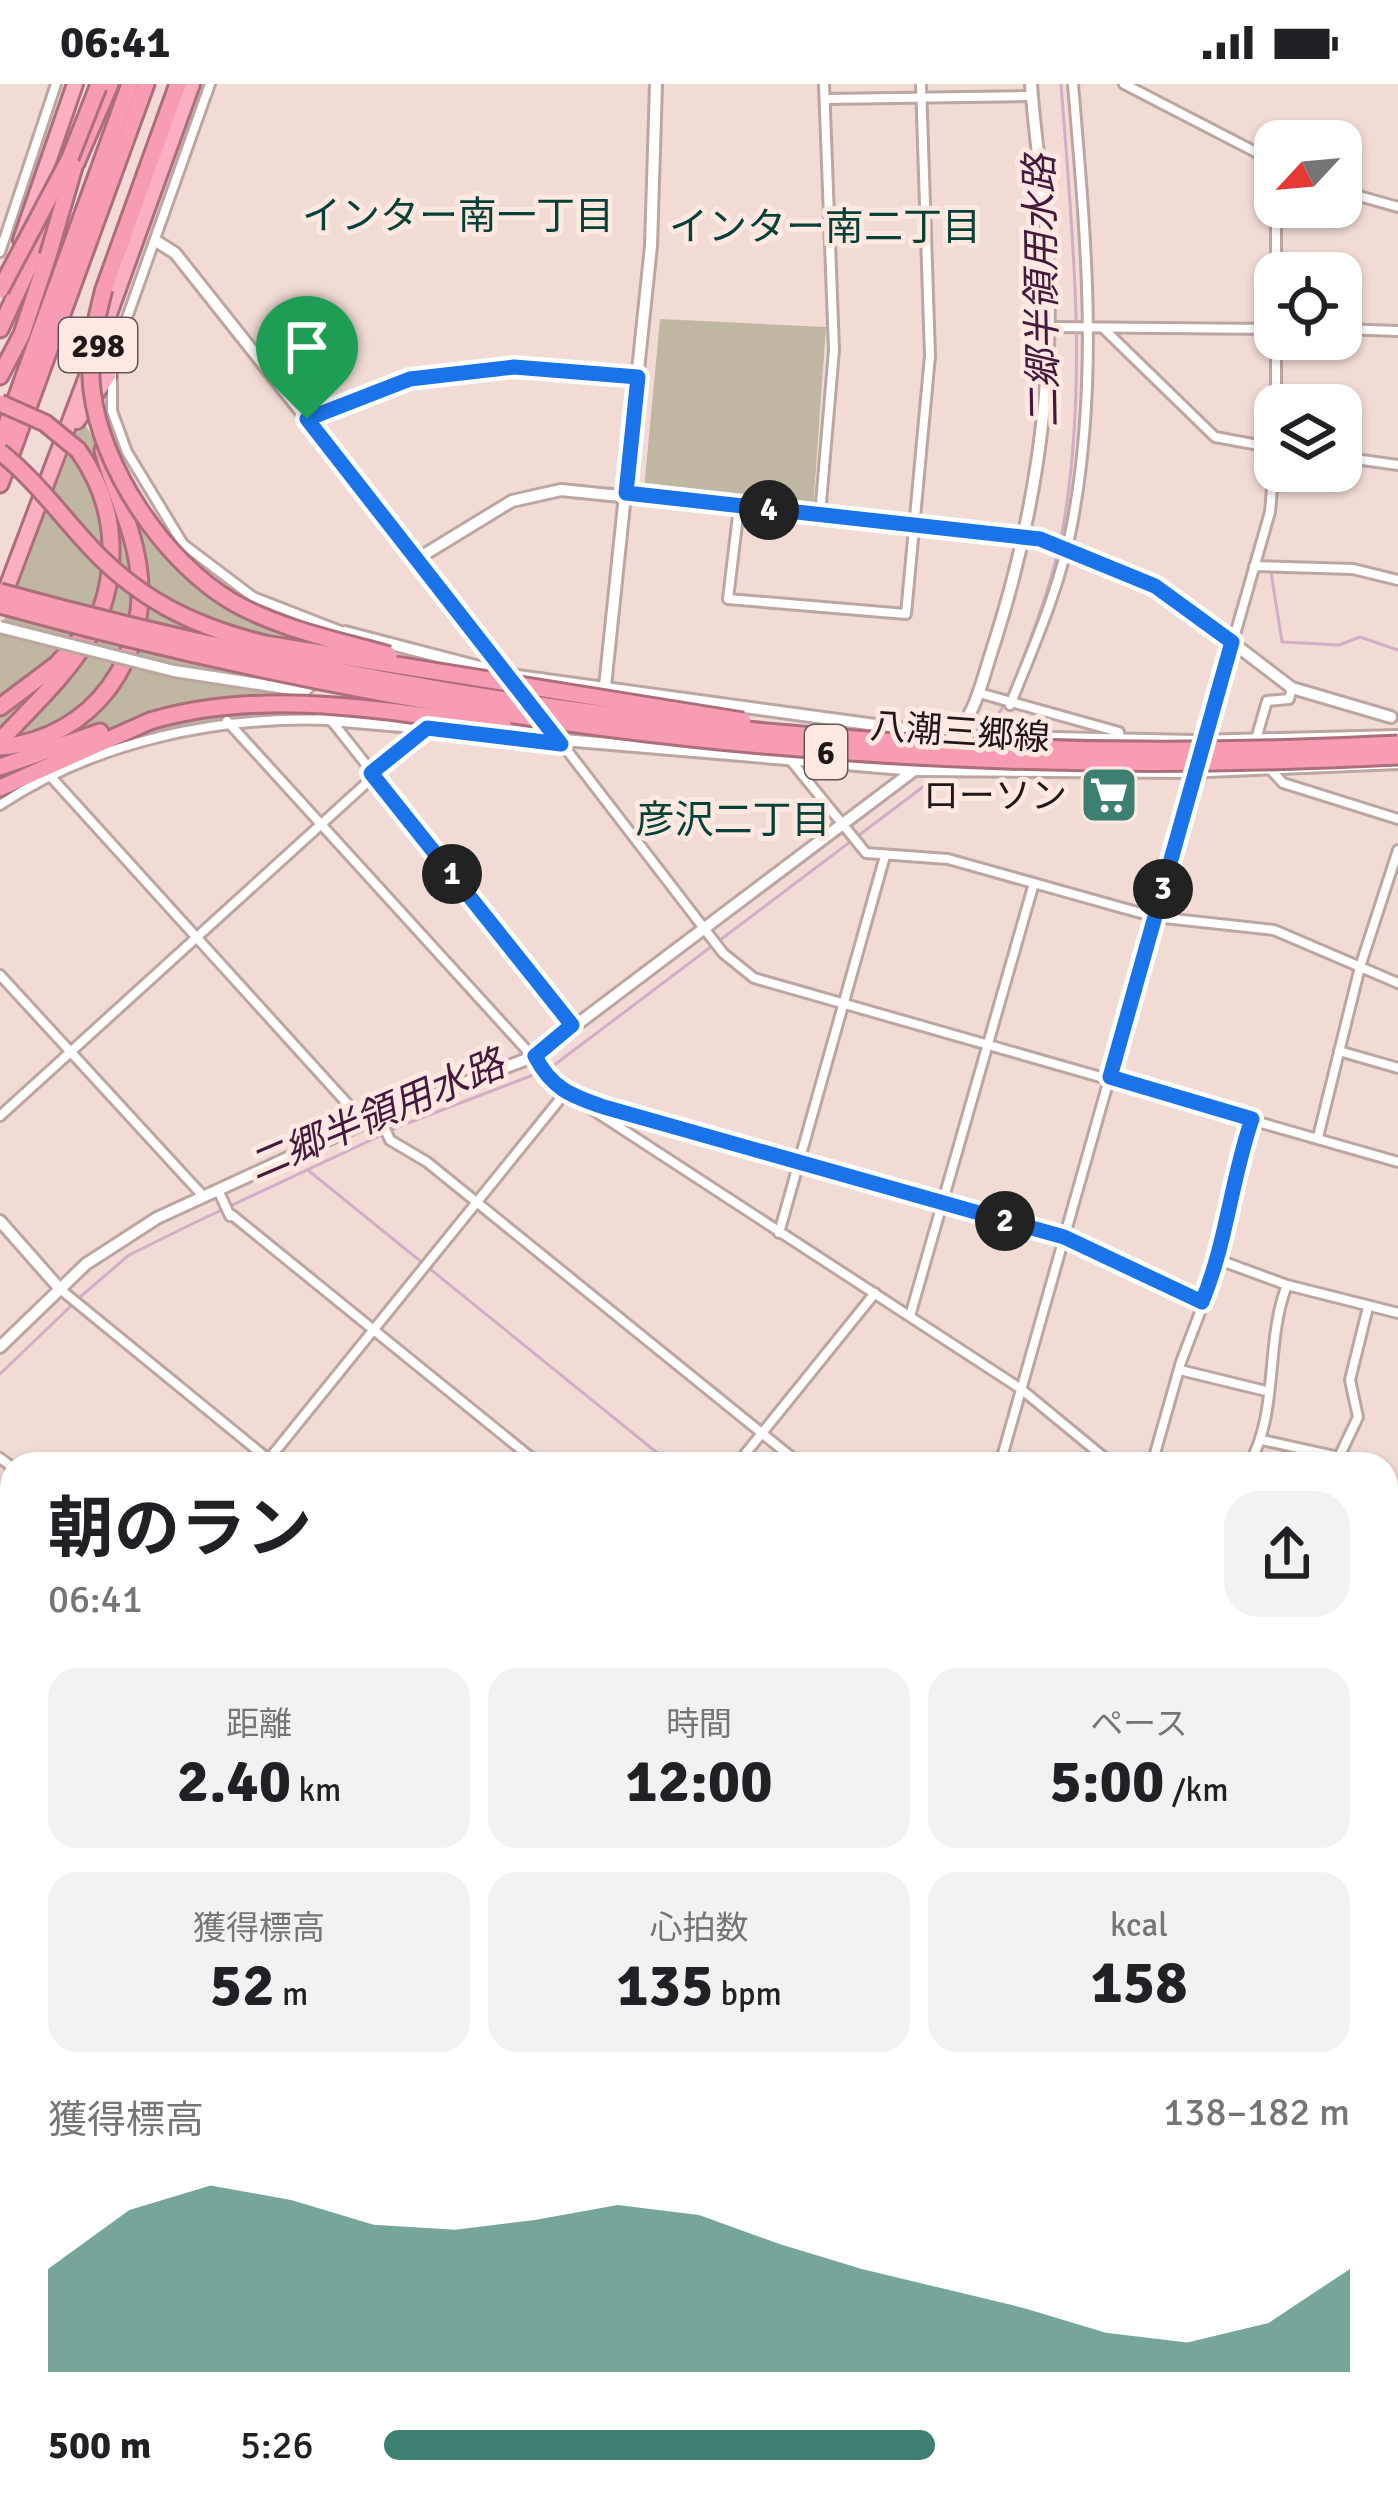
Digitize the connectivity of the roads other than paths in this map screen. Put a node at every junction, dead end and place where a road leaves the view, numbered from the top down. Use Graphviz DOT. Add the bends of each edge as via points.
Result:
graph roads {
  1 [pos="56,84"];
  2 [pos="75,84"];
  3 [pos="130,84"];
  4 [pos="146,84"];
  5 [pos="168,84"];
  6 [pos="178,84"];
  7 [pos="192,84"];
  8 [pos="210,84"];
  9 [pos="656,84"];
  10 [pos="824,84"];
  11 [pos="921,84"];
  12 [pos="1073,84"];
  13 [pos="1124,84"];
  14 [pos="102,85"];
  15 [pos="1032,90"];
  16 [pos="921,98"];
  17 [pos="826,99"];
  18 [pos="115,146"];
  19 [pos="1254,151"];
  20 [pos="1362,197"];
  21 [pos="1398,207"];
  22 [pos="156,241"];
  23 [pos="0,252"];
  24 [pos="104,289"];
  25 [pos="0,290"];
  26 [pos="0,301"];
  27 [pos="1049,327"];
  28 [pos="1091,328"];
  29 [pos="1103,328"];
  30 [pos="0,329"];
  31 [pos="1254,329"];
  32 [pos="1362,330"];
  33 [pos="1398,331"];
  34 [pos="0,376"];
  35 [pos="108,376"];
  36 [pos="638,377"];
  37 [pos="0,403"];
  38 [pos="94,406"];
  39 [pos="307,419"];
  40 [pos="0,443"];
  41 [pos="1254,446"];
  42 [pos="0,452"];
  43 [pos="58,454"];
  44 [pos="1362,460"];
  45 [pos="1398,466"];
  46 [pos="0,484"];
  47 [pos="1272,492"];
  48 [pos="626,493"];
  49 [pos="739,507"];
  50 [pos="820,515"];
  51 [pos="916,525"];
  52 [pos="1023,537"];
  53 [pos="1066,547"];
  54 [pos="417,559"];
  55 [pos="1094,559"];
  56 [pos="1254,566"];
  57 [pos="111,570"];
  58 [pos="1398,580"];
  59 [pos="0,592"];
  60 [pos="0,605"];
  61 [pos="0,627"];
  62 [pos="345,632"];
  63 [pos="1232,642"];
  64 [pos="261,665"];
  65 [pos="510,675"];
  66 [pos="461,676"];
  67 [pos="1292,688"];
  68 [pos="603,689"];
  69 [pos="278,690"];
  70 [pos="984,696"];
  71 [pos="0,706"];
  72 [pos="1010,706"];
  73 [pos="747,709"];
  74 [pos="1394,718"];
  75 [pos="331,720"];
  76 [pos="150,721"];
  77 [pos="226,721"];
  78 [pos="427,728"];
  79 [pos="638,735"];
  80 [pos="956,736"];
  81 [pos="1259,739"];
  82 [pos="1118,740"];
  83 [pos="1398,740"];
  84 [pos="1205,741"];
  85 [pos="880,742"];
  86 [pos="0,744"];
  87 [pos="561,744"];
  88 [pos="734,755"];
  89 [pos="790,760"];
  90 [pos="1395,762"];
  91 [pos="0,766"];
  92 [pos="915,770"];
  93 [pos="1269,771"];
  94 [pos="1119,772"];
  95 [pos="1196,772"];
  96 [pos="371,773"];
  97 [pos="52,778"];
  98 [pos="0,788"];
  99 [pos="0,805"];
  100 [pos="1398,819"];
  101 [pos="319,822"];
  102 [pos="841,826"];
  103 [pos="1398,850"];
  104 [pos="885,856"];
  105 [pos="1034,883"];
  106 [pos="1155,917"];
  107 [pos="707,927"];
  108 [pos="195,937"];
  109 [pos="1360,967"];
  110 [pos="0,975"];
  111 [pos="1398,983"];
  112 [pos="842,1002"];
  113 [pos="572,1025"];
  114 [pos="988,1043"];
  115 [pos="70,1051"];
  116 [pos="1340,1052"];
  117 [pos="534,1057"];
  118 [pos="1398,1068"];
  119 [pos="1110,1077"];
  120 [pos="567,1094"];
  121 [pos="379,1115"];
  122 [pos="0,1116"];
  123 [pos="1252,1119"];
  124 [pos="364,1122"];
  125 [pos="1318,1137"];
  126 [pos="798,1162"];
  127 [pos="1398,1162"];
  128 [pos="218,1190"];
  129 [pos="204,1197"];
  130 [pos="477,1202"];
  131 [pos="942,1203"];
  132 [pos="0,1221"];
  133 [pos="779,1233"];
  134 [pos="1064,1237"];
  135 [pos="1219,1260"];
  136 [pos="1287,1285"];
  137 [pos="60,1289"];
  138 [pos="875,1293"];
  139 [pos="1202,1302"];
  140 [pos="1368,1306"];
  141 [pos="1398,1313"];
  142 [pos="910,1316"];
  143 [pos="374,1329"];
  144 [pos="0,1347"];
  145 [pos="1179,1370"];
  146 [pos="1021,1389"];
  147 [pos="1266,1391"];
  148 [pos="762,1433"];
  149 [pos="1262,1440"];
  150 [pos="257,1452"];
  151 [pos="277,1452"];
  152 [pos="524,1452"];
  153 [pos="747,1452"];
  154 [pos="785,1452"];
  155 [pos="1003,1452"];
  156 [pos="1097,1452"];
  157 [pos="1155,1452"];
  158 [pos="1256,1452"];
  159 [pos="1316,1452"];
  160 [pos="1341,1452"];
  1 -- 23 [label="street"];
  2 -- 26 [label="highway"];
  3 -- 18 [label="highway"];
  4 -- 18 [label="highway"];
  5 -- 24 [label="highway"];
  6 -- 24 [label="highway"];
  7 -- 43 [label="highway, 298"];
  8 -- 22 [label="street"];
  9 -- 36 [label="street"];
  10 -- 17 [label="street"];
  11 -- 16 [label="street"];
  12 -- 28 [label="street"];
  13 -- 19 [label="street"];
  14 -- 25 [label="highway, bridge"];
  14 -- 30 [label="highway"];
  14 -- 34 [label="highway, bridge" via="26,322"];
  15 -- 16 [label="street"];
  15 -- 27 [label="street"];
  16 -- 17 [label="street"];
  16 -- 51 [label="street" via="930,356"];
  17 -- 50 [label="street" via="834,350"];
  18 -- 40 [label="highway"];
  18 -- 46 [label="highway"];
  20 -- 21 [label="street"];
  22 -- 35 [label="street"];
  22 -- 39 [label="street" via="175,253"];
  24 -- 38 [label="highway, bridge" via="91,355"];
  27 -- 28 [label="street"];
  27 -- 52 [label="street"];
  28 -- 29 [label="street"];
  28 -- 53 [label="street"];
  29 -- 31 [label="street"];
  29 -- 41 [label="street" via="1215,437"];
  32 -- 33 [label="street"];
  35 -- 43 [label="highway"];
  35 -- 62 [label="street" via="127,452 183,544 253,597"];
  36 -- 39 [label="street" via="459,369"];
  36 -- 48 [label="street"];
  37 -- 57 [label="highway, bridge" via="56,430 86,461 109,520"];
  38 -- 66 [label="highway, bridge" via="123,476 164,540 202,580 292,627"];
  38 -- 86 [label="highway, bridge" via="138,563 136,638 123,670 88,711 56,732"];
  39 -- 54 [label="street"];
  42 -- 66 [label="highway, bridge" via="123,579 176,615 265,644"];
  43 -- 60 [label="highway, 298"];
  44 -- 45 [label="street"];
  47 -- 56 [label="street"];
  48 -- 49 [label="street"];
  48 -- 54 [label="street" via="531,495"];
  48 -- 68 [label="street"];
  49 -- 50 [label="street"];
  49 -- 51 [label="street" via="728,599 906,614"];
  50 -- 51 [label="street"];
  51 -- 52 [label="street"];
  52 -- 53 [label="street"];
  52 -- 70 [label="street"];
  53 -- 55 [label="street"];
  53 -- 72 [label="street"];
  54 -- 65 [label="street"];
  55 -- 63 [label="street" via="1155,586"];
  56 -- 58 [label="street" via="1352,568"];
  56 -- 63 [label="street"];
  57 -- 71 [label="highway, bridge" via="76,643"];
  57 -- 86 [label="highway, bridge" via="102,616 81,656"];
  59 -- 64 [label="highway, 6, bridge"];
  60 -- 64 [label="highway, 6, bridge"];
  61 -- 69 [label="street, 八潮三郷線, bridge"];
  62 -- 65 [label="street, 八潮三郷線"];
  62 -- 69 [label="street" via="329,644 313,686"];
  63 -- 67 [label="street"];
  63 -- 84 [label="street"];
  64 -- 79 [label="highway, 6, bridge" via="412,702"];
  64 -- 85 [label="highway, 6, bridge" via="552,709"];
  65 -- 68 [label="street, 八潮三郷線"];
  65 -- 87 [label="street"];
  66 -- 85 [label="highway, bridge"];
  67 -- 74 [label="street"];
  67 -- 81 [label="street" via="1288,699 1267,701"];
  68 -- 73 [label="street, 八潮三郷線"];
  68 -- 88 [label="street" via="612,710 707,725"];
  69 -- 75 [label="street, 八潮三郷線"];
  70 -- 72 [label="street"];
  70 -- 80 [label="street"];
  72 -- 82 [label="street" via="1120,732"];
  73 -- 80 [label="street, 八潮三郷線"];
  73 -- 89 [label="street"];
  75 -- 77 [label="street"];
  75 -- 78 [label="street, 八潮三郷線"];
  75 -- 96 [label="street"];
  76 -- 79 [label="highway, bridge" via="212,708 316,703"];
  76 -- 91 [label="highway"];
  76 -- 98 [label="highway"];
  77 -- 97 [label="street"];
  77 -- 101 [label="street"];
  78 -- 87 [label="street, 八潮三郷線"];
  78 -- 96 [label="street"];
  79 -- 90 [label="highway, 6, bridge" via="913,758"];
  80 -- 82 [label="street, 八潮三郷線, bridge"];
  80 -- 92 [label="street"];
  81 -- 83 [label="street, 八潮三郷線"];
  81 -- 84 [label="street, 八潮三郷線"];
  81 -- 93 [label="street" via="1268,745"];
  82 -- 84 [label="street, 八潮三郷線"];
  82 -- 94 [label="street" via="1108,748 1108,765"];
  83 -- 85 [label="highway, 6, bridge" via="1218,751"];
  84 -- 95 [label="street"];
  87 -- 88 [label="street, 八潮三郷線"];
  87 -- 107 [label="street"];
  88 -- 89 [label="street, 八潮三郷線"];
  89 -- 92 [label="street, 八潮三郷線"];
  89 -- 102 [label="street"];
  90 -- 93 [label="street, 八潮三郷線"];
  92 -- 94 [label="street, 八潮三郷線"];
  92 -- 102 [label="street"];
  93 -- 95 [label="street, 八潮三郷線"];
  93 -- 100 [label="street" via="1283,783"];
  94 -- 95 [label="street, 八潮三郷線"];
  95 -- 106 [label="street"];
  96 -- 101 [label="street"];
  96 -- 113 [label="street"];
  97 -- 99 [label="street"];
  97 -- 108 [label="street"];
  101 -- 108 [label="street"];
  101 -- 117 [label="street"];
  102 -- 104 [label="street" via="858,850"];
  102 -- 107 [label="street"];
  103 -- 109 [label="street"];
  104 -- 105 [label="street" via="948,859"];
  104 -- 112 [label="street"];
  105 -- 106 [label="street"];
  105 -- 114 [label="street"];
  106 -- 109 [label="street" via="1274,930"];
  106 -- 119 [label="street"];
  107 -- 112 [label="street" via="754,978"];
  107 -- 113 [label="street"];
  108 -- 115 [label="street"];
  108 -- 124 [label="street"];
  109 -- 111 [label="street"];
  109 -- 116 [label="street"];
  110 -- 115 [label="street"];
  112 -- 114 [label="street"];
  112 -- 126 [label="street"];
  113 -- 117 [label="street"];
  114 -- 119 [label="street"];
  114 -- 131 [label="street"];
  115 -- 122 [label="street"];
  115 -- 129 [label="street"];
  116 -- 118 [label="street"];
  116 -- 125 [label="street"];
  117 -- 120 [label="street"];
  117 -- 121 [label="street"];
  119 -- 123 [label="street"];
  119 -- 134 [label="street"];
  120 -- 126 [label="street"];
  120 -- 130 [label="street"];
  120 -- 133 [label="street"];
  121 -- 124 [label="street"];
  121 -- 130 [label="street" via="390,1140"];
  123 -- 125 [label="street"];
  123 -- 135 [label="street"];
  124 -- 128 [label="street"];
  125 -- 127 [label="street"];
  126 -- 131 [label="street"];
  126 -- 133 [label="street"];
  128 -- 129 [label="street"];
  128 -- 143 [label="street" via="231,1216"];
  129 -- 137 [label="street" via="117,1242"];
  130 -- 143 [label="street"];
  130 -- 148 [label="street"];
  131 -- 134 [label="street"];
  131 -- 142 [label="street"];
  132 -- 137 [label="street"];
  133 -- 138 [label="street"];
  134 -- 139 [label="street"];
  134 -- 146 [label="street"];
  135 -- 136 [label="street"];
  135 -- 139 [label="street"];
  136 -- 140 [label="street"];
  136 -- 147 [label="street" via="1274,1319"];
  137 -- 144 [label="street"];
  137 -- 150 [label="street"];
  138 -- 142 [label="street"];
  138 -- 148 [label="street"];
  139 -- 145 [label="street"];
  140 -- 141 [label="street"];
  140 -- 160 [label="street" via="1350,1380 1358,1417"];
  142 -- 146 [label="street"];
  143 -- 151 [label="street"];
  143 -- 152 [label="street"];
  145 -- 147 [label="street"];
  145 -- 157 [label="street"];
  146 -- 155 [label="street"];
  146 -- 156 [label="street"];
  147 -- 149 [label="street"];
  148 -- 153 [label="street"];
  148 -- 154 [label="street"];
  149 -- 158 [label="street"];
  149 -- 159 [label="street"];
}
